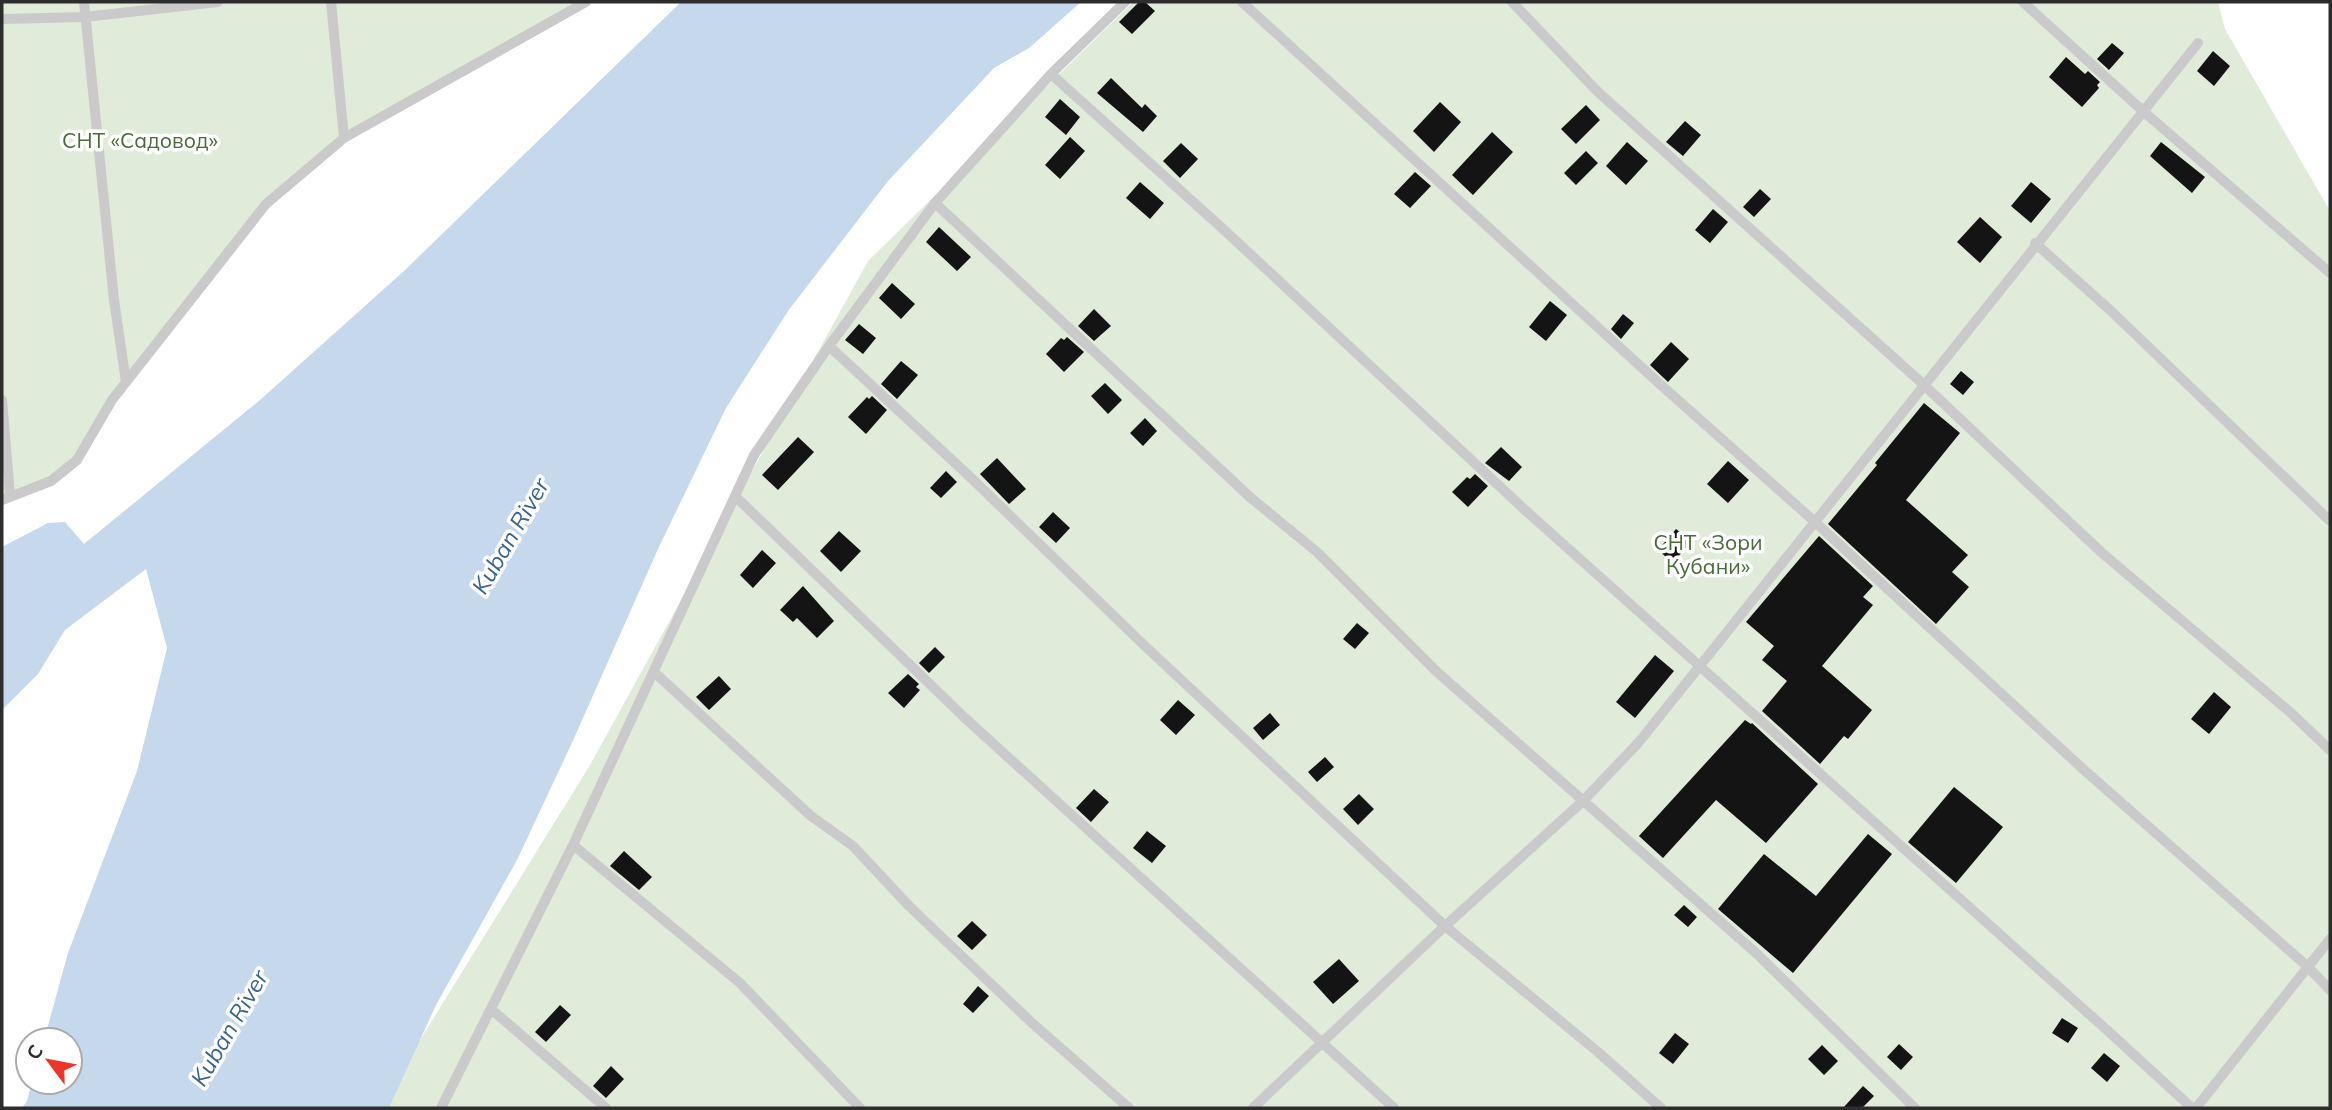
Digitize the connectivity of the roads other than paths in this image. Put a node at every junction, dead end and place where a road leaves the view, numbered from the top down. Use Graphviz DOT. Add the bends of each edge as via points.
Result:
graph roads {
  1 [pos="85,2"];
  2 [pos="213,2"];
  3 [pos="331,2"];
  4 [pos="586,2"];
  5 [pos="1125,2"];
  6 [pos="1242,2"];
  7 [pos="1512,2"];
  8 [pos="2023,2"];
  9 [pos="85,16"];
  10 [pos="2,19"];
  11 [pos="2198,43"];
  12 [pos="1051,74"];
  13 [pos="2143,111"];
  14 [pos="344,138"];
  15 [pos="935,203"];
  16 [pos="2035,243"];
  17 [pos="2330,273"];
  18 [pos="829,346"];
  19 [pos="126,382"];
  20 [pos="1923,384"];
  21 [pos="2,400"];
  22 [pos="735,496"];
  23 [pos="6,498"];
  24 [pos="1814,521"];
  25 [pos="2330,521"];
  26 [pos="1698,667"];
  27 [pos="654,672"];
  28 [pos="2330,750"];
  29 [pos="1583,801"];
  30 [pos="573,845"];
  31 [pos="1445,926"];
  32 [pos="2330,939"];
  33 [pos="2308,967"];
  34 [pos="2330,990"];
  35 [pos="491,1009"];
  36 [pos="1320,1043"];
  37 [pos="441,1108"];
  38 [pos="606,1108"];
  39 [pos="860,1108"];
  40 [pos="1129,1108"];
  41 [pos="1253,1108"];
  42 [pos="1394,1108"];
  43 [pos="1661,1108"];
  44 [pos="1915,1108"];
  45 [pos="2194,1108"];
  1 -- 9 [label="lane"];
  2 -- 9 [label="lane"];
  3 -- 14 [label="lane"];
  4 -- 14 [label="lane"];
  5 -- 12 [label="lane"];
  6 -- 24 [label="lane"];
  7 -- 20 [label="lane" via="1597,91"];
  8 -- 13 [label="lane"];
  9 -- 10 [label="lane"];
  9 -- 19 [label="lane"];
  11 -- 13 [label="lane"];
  12 -- 15 [label="lane"];
  12 -- 26 [label="lane"];
  13 -- 16 [label="lane"];
  13 -- 17 [label="lane"];
  14 -- 19 [label="lane" via="266,204"];
  15 -- 18 [label="lane"];
  15 -- 29 [label="lane" via="1251,498 1317,552 1436,671"];
  16 -- 20 [label="lane"];
  16 -- 25 [label="lane"];
  18 -- 22 [label="lane" via="754,455"];
  18 -- 31 [label="lane"];
  19 -- 23 [label="lane" via="77,460 51,481"];
  20 -- 24 [label="lane"];
  20 -- 28 [label="lane" via="2101,552"];
  21 -- 23 [label="lane"];
  22 -- 27 [label="lane"];
  22 -- 36 [label="lane" via="965,718"];
  24 -- 26 [label="lane"];
  24 -- 33 [label="lane" via="2083,769"];
  26 -- 29 [label="lane" via="1639,743"];
  26 -- 45 [label="lane"];
  27 -- 30 [label="lane"];
  27 -- 40 [label="lane" via="811,816 853,846 1031,1022"];
  29 -- 31 [label="lane"];
  29 -- 44 [label="lane" via="1756,954"];
  30 -- 35 [label="lane"];
  30 -- 39 [label="lane" via="740,983"];
  31 -- 36 [label="lane"];
  31 -- 43 [label="lane"];
  32 -- 33 [label="lane"];
  33 -- 34 [label="lane"];
  33 -- 45 [label="lane"];
  35 -- 37 [label="lane"];
  35 -- 38 [label="lane"];
  36 -- 41 [label="lane"];
  36 -- 42 [label="lane"];
}
